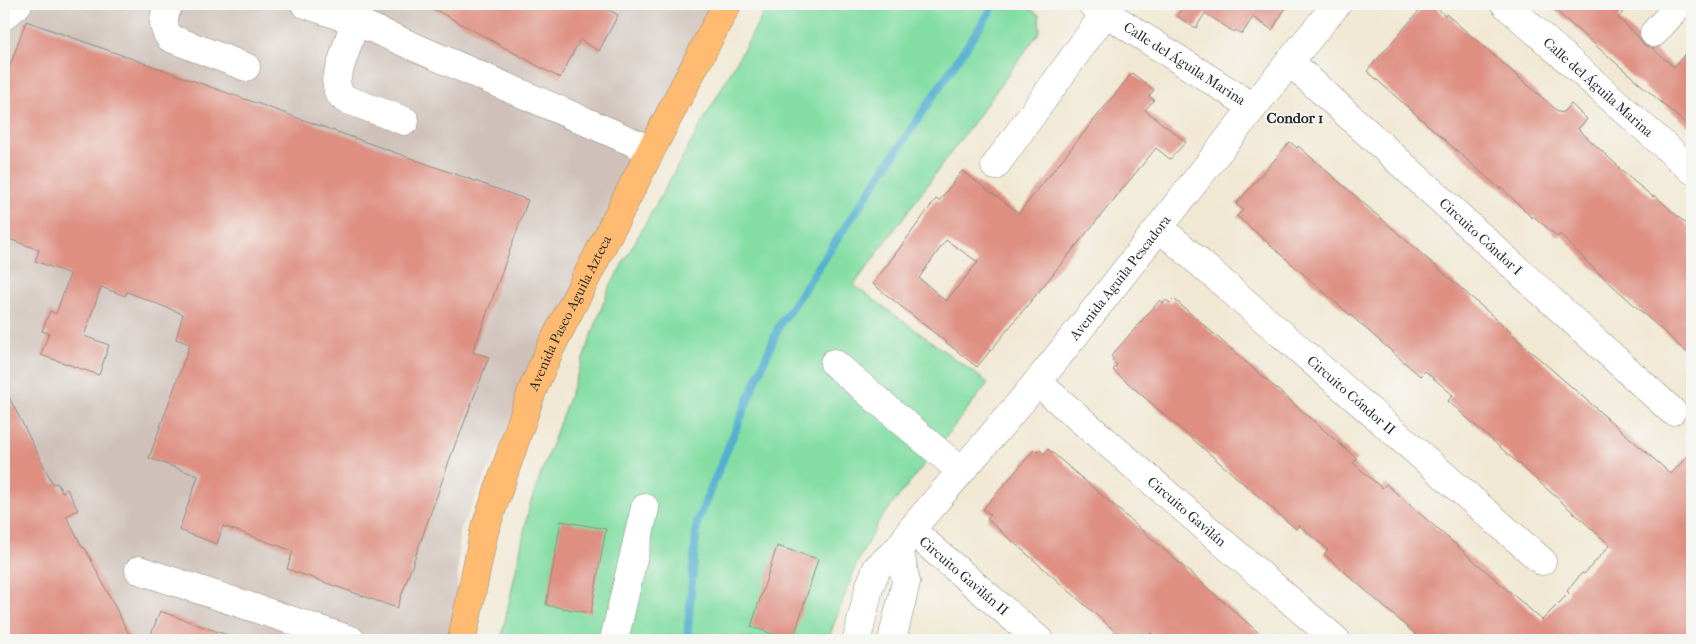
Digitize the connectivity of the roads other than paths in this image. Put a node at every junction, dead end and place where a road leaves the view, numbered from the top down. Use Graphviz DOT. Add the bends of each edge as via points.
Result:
graph roads {
  1 [pos="18,4"];
  2 [pos="169,4"];
  3 [pos="305,4"];
  4 [pos="727,4"];
  5 [pos="1337,4"];
  6 [pos="1504,4"];
  7 [pos="1680,4"];
  8 [pos="1099,8"];
  9 [pos="4,16"];
  10 [pos="355,21"];
  11 [pos="1654,33"];
  12 [pos="1289,61"];
  13 [pos="246,67"];
  14 [pos="1253,107"];
  15 [pos="405,121"];
  16 [pos="651,150"];
  17 [pos="995,166"];
  18 [pos="1692,170"];
  19 [pos="1160,228"];
  20 [pos="834,363"];
  21 [pos="1038,382"];
  22 [pos="1672,411"];
  23 [pos="961,471"];
  24 [pos="645,508"];
  25 [pos="905,539"];
  26 [pos="1542,562"];
  27 [pos="139,570"];
  28 [pos="351,640"];
  29 [pos="462,640"];
  30 [pos="614,640"];
  31 [pos="857,640"];
  32 [pos="892,640"];
  33 [pos="1039,640"];
  34 [pos="1336,640"];
  1 -- 9 [label="street"];
  2 -- 13 [label="street" via="164,16 164,30 170,38"];
  3 -- 10 [label="street"];
  4 -- 16 [label="main road, Avenida Paseo Aguila Azteca"];
  5 -- 12 [label="street, Avenida Aguila Pescadora"];
  6 -- 18 [label="street, Calle del Águila Marina"];
  7 -- 11 [label="street"];
  8 -- 14 [label="street, Calle del Águila Marina"];
  8 -- 17 [label="street"];
  10 -- 15 [label="street" via="336,80 338,92 345,99"];
  10 -- 16 [label="street"];
  12 -- 14 [label="street, Avenida Aguila Pescadora"];
  12 -- 22 [label="street, Circuito Cóndor I"];
  14 -- 19 [label="street, Avenida Aguila Pescadora"];
  16 -- 29 [label="main road, Avenida Paseo Aguila Azteca" via="532,390 484,532"];
  19 -- 21 [label="street, Avenida Aguila Pescadora"];
  19 -- 26 [label="street, Circuito Cóndor II"];
  20 -- 23 [label="street"];
  21 -- 23 [label="street, Avenida Aguila Pescadora"];
  21 -- 34 [label="street, Circuito Gavilán"];
  23 -- 25 [label="street, Avenida Aguila Pescadora"];
  24 -- 30 [label="street"];
  25 -- 31 [label="street, Avenida Aguila Pescadora" via="877,568"];
  25 -- 32 [label="street" via="906,582"];
  25 -- 33 [label="street, Circuito Gavilán II"];
  27 -- 28 [label="street"];
}
